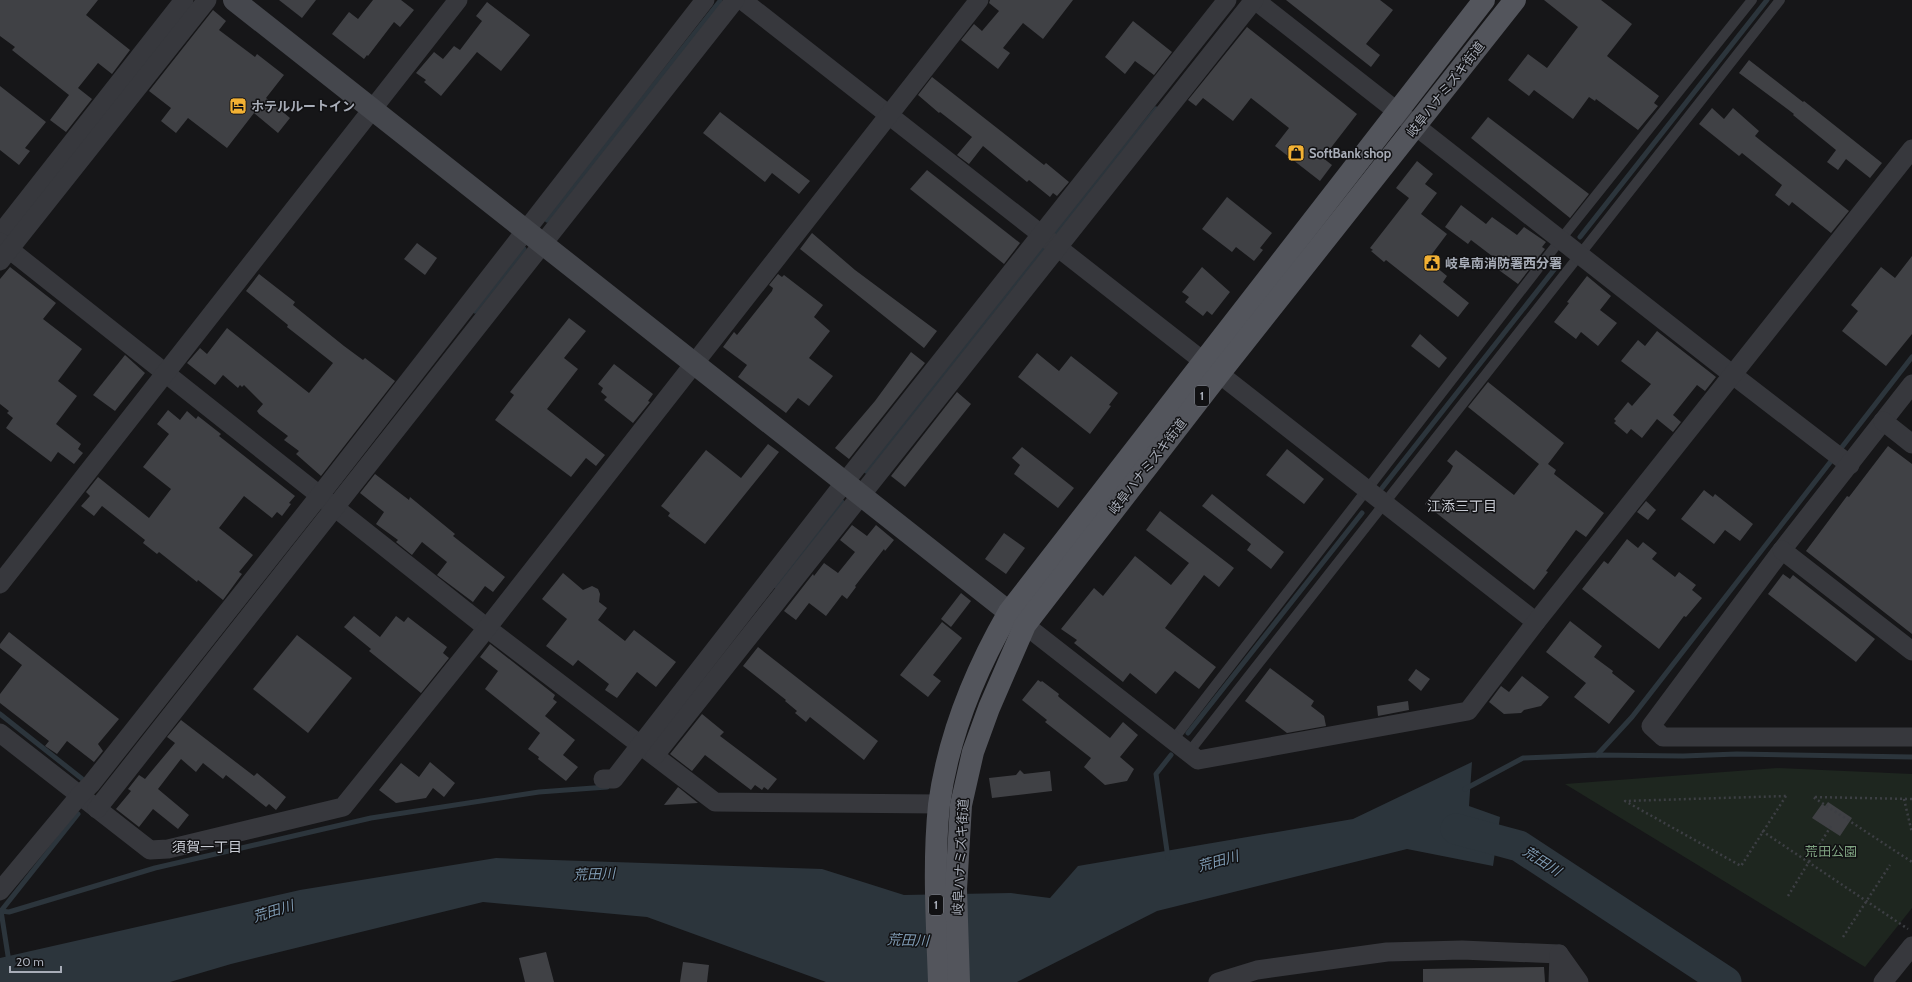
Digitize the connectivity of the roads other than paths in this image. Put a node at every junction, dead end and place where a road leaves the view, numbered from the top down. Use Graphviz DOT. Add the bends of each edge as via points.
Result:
graph roads {
  1 [pos="184,0"];
  2 [pos="207,0"];
  3 [pos="234,0"];
  4 [pos="458,0"];
  5 [pos="706,0"];
  6 [pos="735,0"];
  7 [pos="742,0"];
  8 [pos="979,0"];
  9 [pos="1227,0"];
  10 [pos="1255,0"];
  11 [pos="1484,0"];
  12 [pos="1515,0"];
  13 [pos="1752,0"];
  14 [pos="1780,0"];
  15 [pos="372,109"];
  16 [pos="1397,111"];
  17 [pos="888,115"];
  18 [pos="1416,126"];
  19 [pos="1912,149"];
  20 [pos="526,231"];
  21 [pos="1041,236"];
  22 [pos="1561,239"];
  23 [pos="543,244"];
  24 [pos="2,247"];
  25 [pos="1057,248"];
  26 [pos="1580,254"];
  27 [pos="694,363"];
  28 [pos="1211,367"];
  29 [pos="166,373"];
  30 [pos="1733,375"];
  31 [pos="1912,384"];
  32 [pos="1883,421"];
  33 [pos="1912,444"];
  34 [pos="1847,463"];
  35 [pos="853,488"];
  36 [pos="1367,490"];
  37 [pos="320,495"];
  38 [pos="1384,503"];
  39 [pos="335,507"];
  40 [pos="1782,550"];
  41 [pos="0,584"];
  42 [pos="1017,618"];
  43 [pos="1536,622"];
  44 [pos="487,628"];
  45 [pos="1912,651"];
  46 [pos="0,733"];
  47 [pos="1912,737"];
  48 [pos="1173,740"];
  49 [pos="648,750"];
  50 [pos="1188,752"];
  51 [pos="603,778"];
  52 [pos="80,795"];
  53 [pos="940,804"];
  54 [pos="97,809"];
  55 [pos="0,891"];
  56 [pos="1912,946"];
  57 [pos="1559,954"];
  58 [pos="1258,976"];
  59 [pos="939,982"];
  60 [pos="959,982"];
  61 [pos="1218,982"];
  62 [pos="1558,982"];
  63 [pos="1578,982"];
  64 [pos="1883,982"];
  1 -- 24 [label="street"];
  2 -- 24 [label="street"];
  3 -- 15 [label="street"];
  4 -- 15 [label="street"];
  5 -- 20 [label="street"];
  6 -- 23 [label="street"];
  7 -- 17 [label="street"];
  8 -- 17 [label="street"];
  9 -- 21 [label="street"];
  10 -- 16 [label="street"];
  10 -- 25 [label="street"];
  11 -- 16 [label="main road, 岐阜ハナミズキ街道 / 1"];
  12 -- 18 [label="main road, 岐阜ハナミズキ街道 / 1"];
  13 -- 22 [label="lane"];
  14 -- 26 [label="lane"];
  15 -- 20 [label="street"];
  15 -- 29 [label="street"];
  16 -- 18 [label="street"];
  16 -- 28 [label="main road, 岐阜ハナミズキ街道 / 1"];
  17 -- 21 [label="street"];
  17 -- 27 [label="street"];
  18 -- 22 [label="street"];
  18 -- 28 [label="main road, 岐阜ハナミズキ街道 / 1"];
  19 -- 30 [label="street"];
  20 -- 23 [label="street"];
  20 -- 37 [label="street"];
  21 -- 25 [label="street"];
  21 -- 35 [label="street"];
  22 -- 26 [label="street"];
  22 -- 36 [label="lane"];
  23 -- 27 [label="street"];
  23 -- 39 [label="street"];
  24 -- 29 [label="street"];
  25 -- 28 [label="street"];
  25 -- 35 [label="street"];
  26 -- 30 [label="street"];
  26 -- 38 [label="lane"];
  27 -- 35 [label="street"];
  27 -- 44 [label="street"];
  28 -- 36 [label="street"];
  28 -- 42 [label="main road, 岐阜ハナミズキ街道 / 1"];
  29 -- 37 [label="street"];
  29 -- 41 [label="street"];
  30 -- 34 [label="street"];
  30 -- 43 [label="street"];
  31 -- 32 [label="street"];
  32 -- 33 [label="street"];
  32 -- 34 [label="street"];
  34 -- 40 [label="street"];
  35 -- 42 [label="street"];
  35 -- 49 [label="street"];
  36 -- 38 [label="street"];
  36 -- 48 [label="lane"];
  37 -- 39 [label="street"];
  37 -- 52 [label="street"];
  38 -- 43 [label="street"];
  38 -- 50 [label="lane"];
  39 -- 44 [label="street"];
  39 -- 54 [label="street"];
  40 -- 45 [label="street"];
  40 -- 47 [label="street" via="1651,726 1663,737"];
  42 -- 48 [label="street"];
  42 -- 53 [label="main road, 岐阜ハナミズキ街道 / 1" via="994,637 974,681 959,720"];
  42 -- 60 [label="main road, 岐阜ハナミズキ街道 / 1" via="995,694 973,752 961,805 956,889"];
  43 -- 50 [label="street" via="1468,711 1198,760"];
  44 -- 49 [label="street"];
  44 -- 54 [label="street" via="343,807 168,849 150,850"];
  46 -- 52 [label="street"];
  48 -- 50 [label="street"];
  49 -- 51 [label="street" via="614,780"];
  49 -- 53 [label="street" via="715,802"];
  52 -- 54 [label="street"];
  52 -- 55 [label="street"];
  53 -- 59 [label="main road, 岐阜ハナミズキ街道 / 1" via="936,885"];
  56 -- 64 [label="street"];
  57 -- 58 [label="street" via="1462,950 1387,952"];
  57 -- 62 [label="street"];
  57 -- 63 [label="street"];
  58 -- 61 [label="street"];
}
